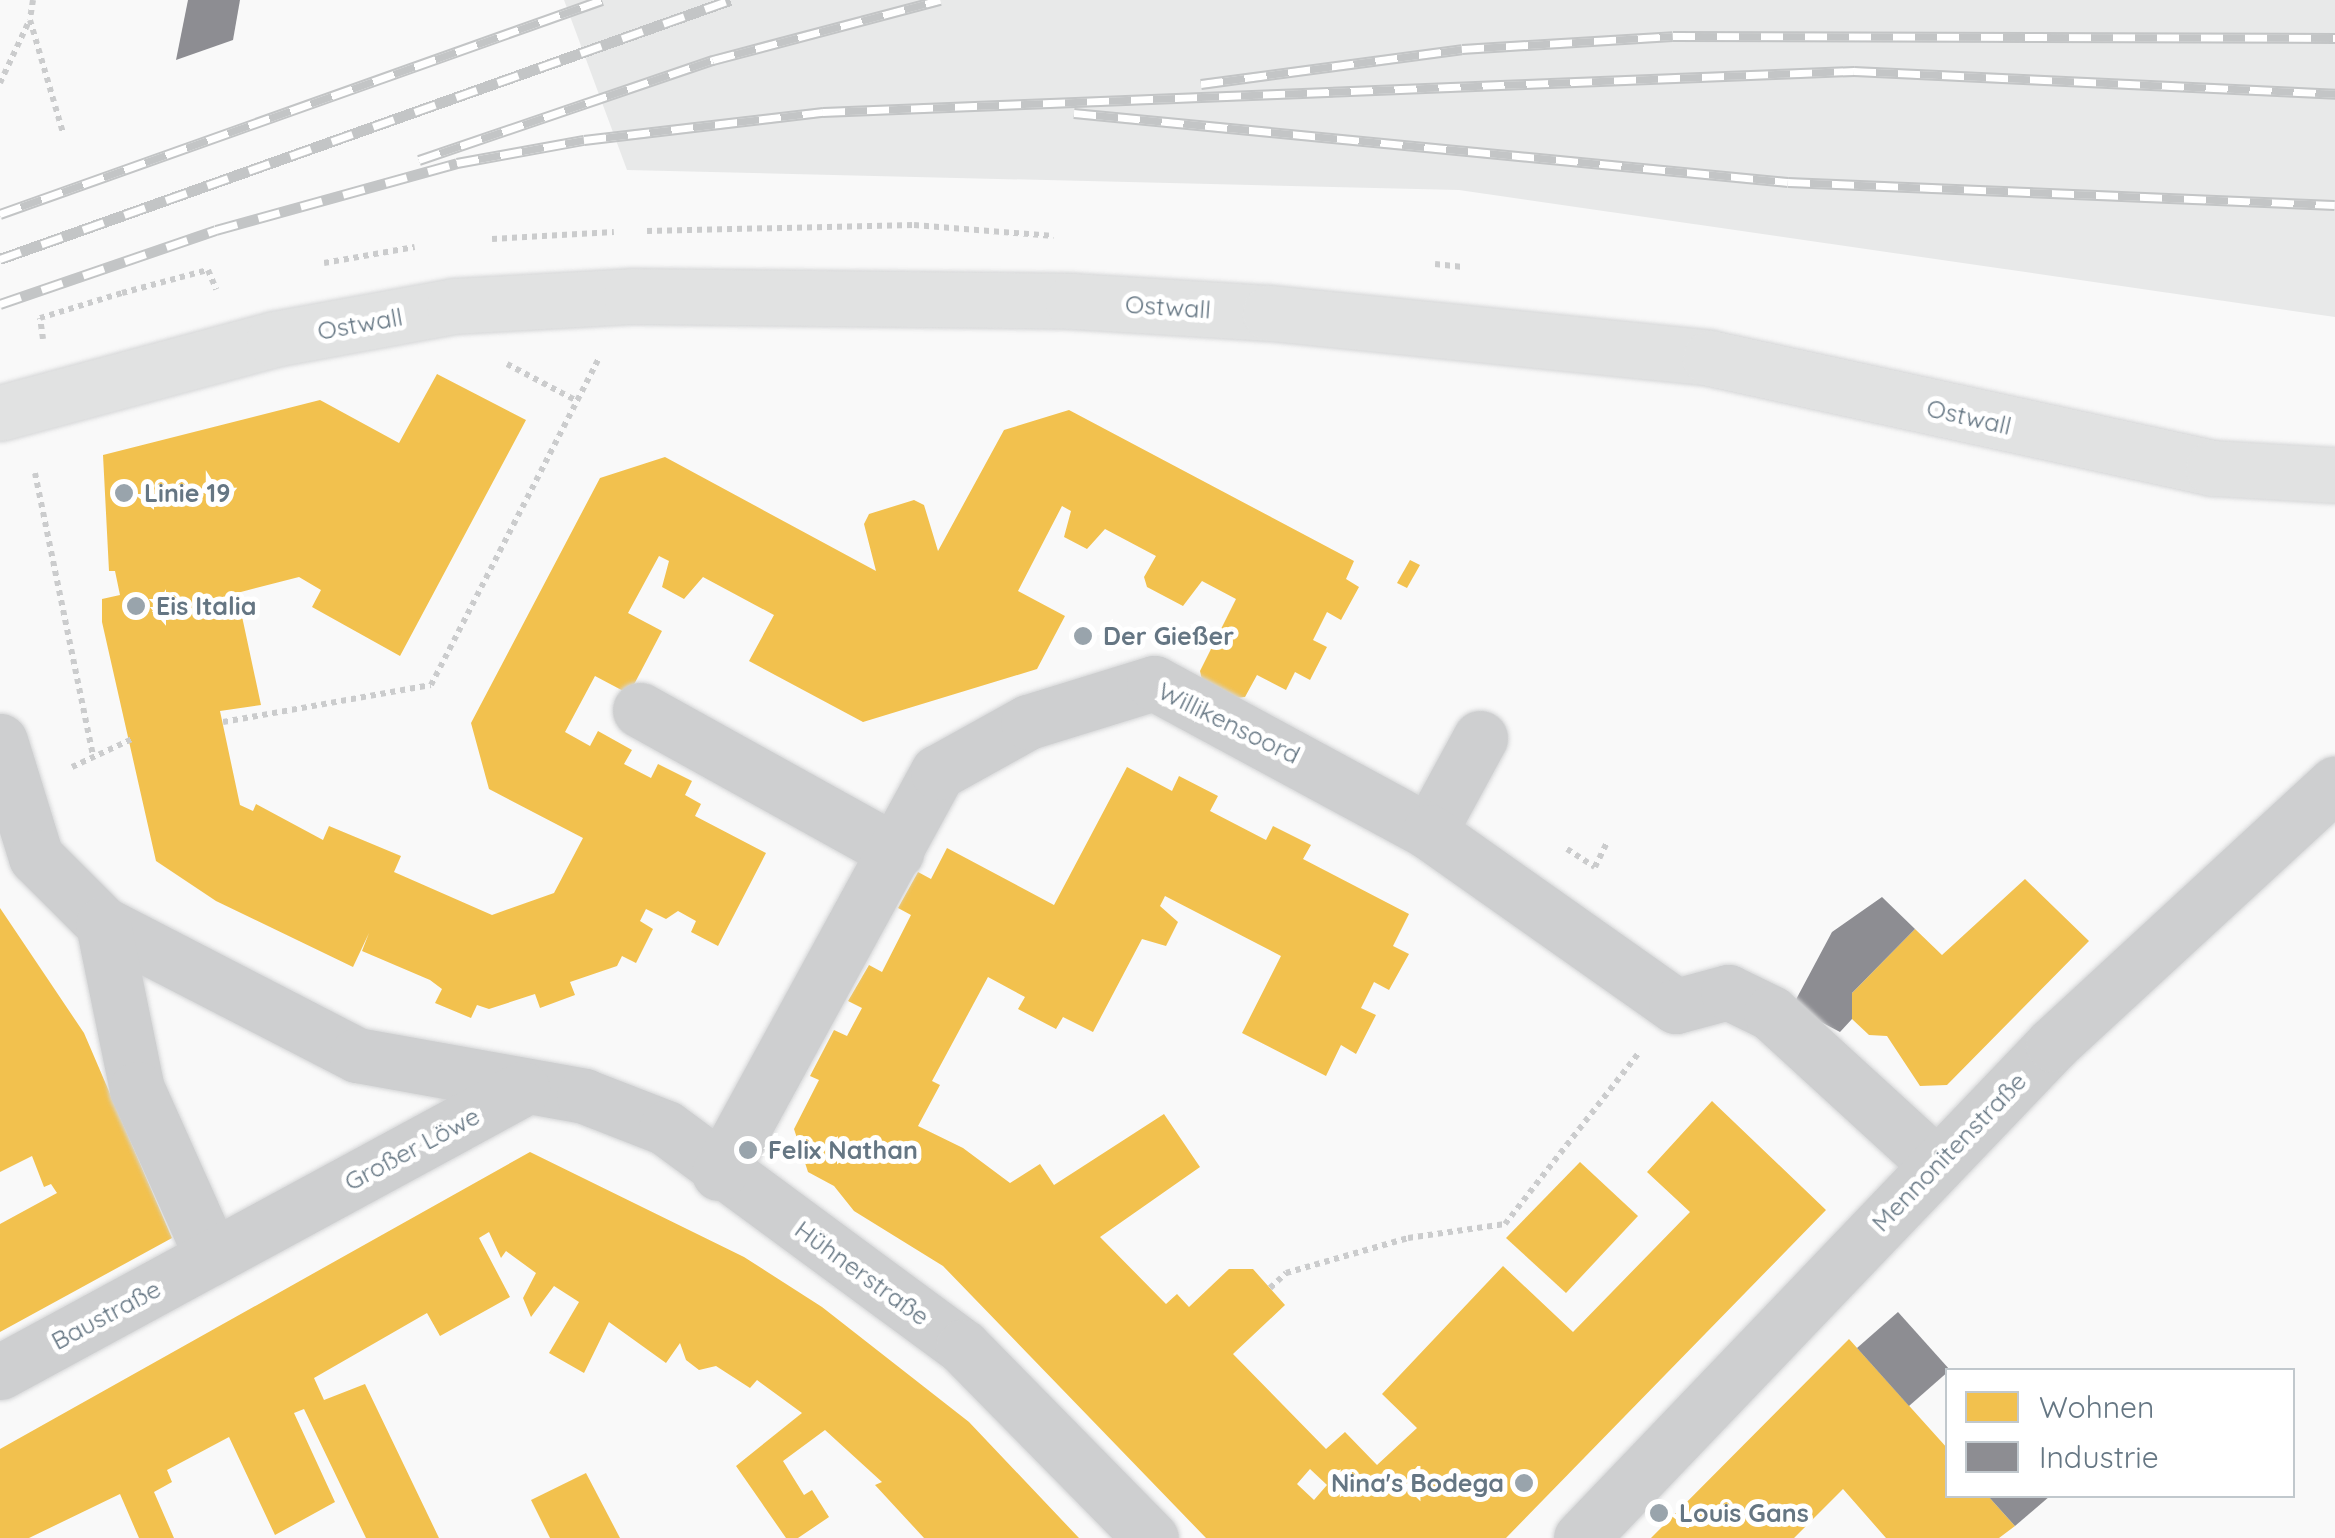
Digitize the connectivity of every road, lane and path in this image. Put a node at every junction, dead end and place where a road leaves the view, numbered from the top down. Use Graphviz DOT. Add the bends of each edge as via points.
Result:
graph roads {
  1 [pos="33,0"];
  2 [pos="30,20"];
  3 [pos="0,83"];
  4 [pos="62,133"];
  5 [pos="216,289"];
  6 [pos="631,296"];
  7 [pos="43,340"];
  8 [pos="0,413"];
  9 [pos="35,473"];
  10 [pos="2335,475"];
  11 [pos="640,710"];
  12 [pos="223,722"];
  13 [pos="1480,738"];
  14 [pos="0,741"];
  15 [pos="94,755"];
  16 [pos="2335,784"];
  17 [pos="7,800"];
  18 [pos="1429,832"];
  19 [pos="1607,842"];
  20 [pos="1562,847"];
  21 [pos="896,852"];
  22 [pos="103,924"];
  23 [pos="1676,1006"];
  24 [pos="522,1089"];
  25 [pos="1936,1164"];
  26 [pos="719,1172"];
  27 [pos="212,1257"];
  28 [pos="1270,1288"];
  29 [pos="0,1372"];
  30 [pos="1151,1538"];
  31 [pos="1581,1538"];
  1 -- 2 [label="path"];
  2 -- 3 [label="path"];
  2 -- 4 [label="path"];
  5 -- 7 [label="path" via="208,270 122,293 40,318"];
  6 -- 8 [label="main road, Ostwall" via="454,306 294,336"];
  6 -- 10 [label="main road, Ostwall" via="1073,301 1270,313 1691,356 2213,468"];
  6 -- 12 [label="path" via="431,685"];
  9 -- 15 [label="path"];
  11 -- 21 [label="street"];
  13 -- 18 [label="street"];
  14 -- 17 [label="street, Großer Löwe"];
  16 -- 25 [label="street, Mennonitenstraße" via="2052,1044"];
  17 -- 22 [label="street, Großer Löwe" via="36,857"];
  18 -- 21 [label="street, Willikensoord" via="1154,683 1028,722 938,772"];
  18 -- 23 [label="street, Willikensoord"];
  19 -- 20 [label="path" via="1595,867"];
  21 -- 26 [label="street, Willikensoord"];
  22 -- 24 [label="street, Großer Löwe" via="357,1055"];
  22 -- 27 [label="street" via="137,1089"];
  23 -- 25 [label="street" via="1728,992 1772,1013"];
  23 -- 28 [label="path" via="1504,1224 1408,1238 1286,1273"];
  24 -- 26 [label="street, Hühnerstraße" via="584,1096 666,1128"];
  24 -- 27 [label="street, Großer Löwe"];
  25 -- 31 [label="street, Mennonitenstraße"];
  26 -- 30 [label="street, Hühnerstraße" via="963,1347"];
  27 -- 29 [label="street, Baustraße"];
}
